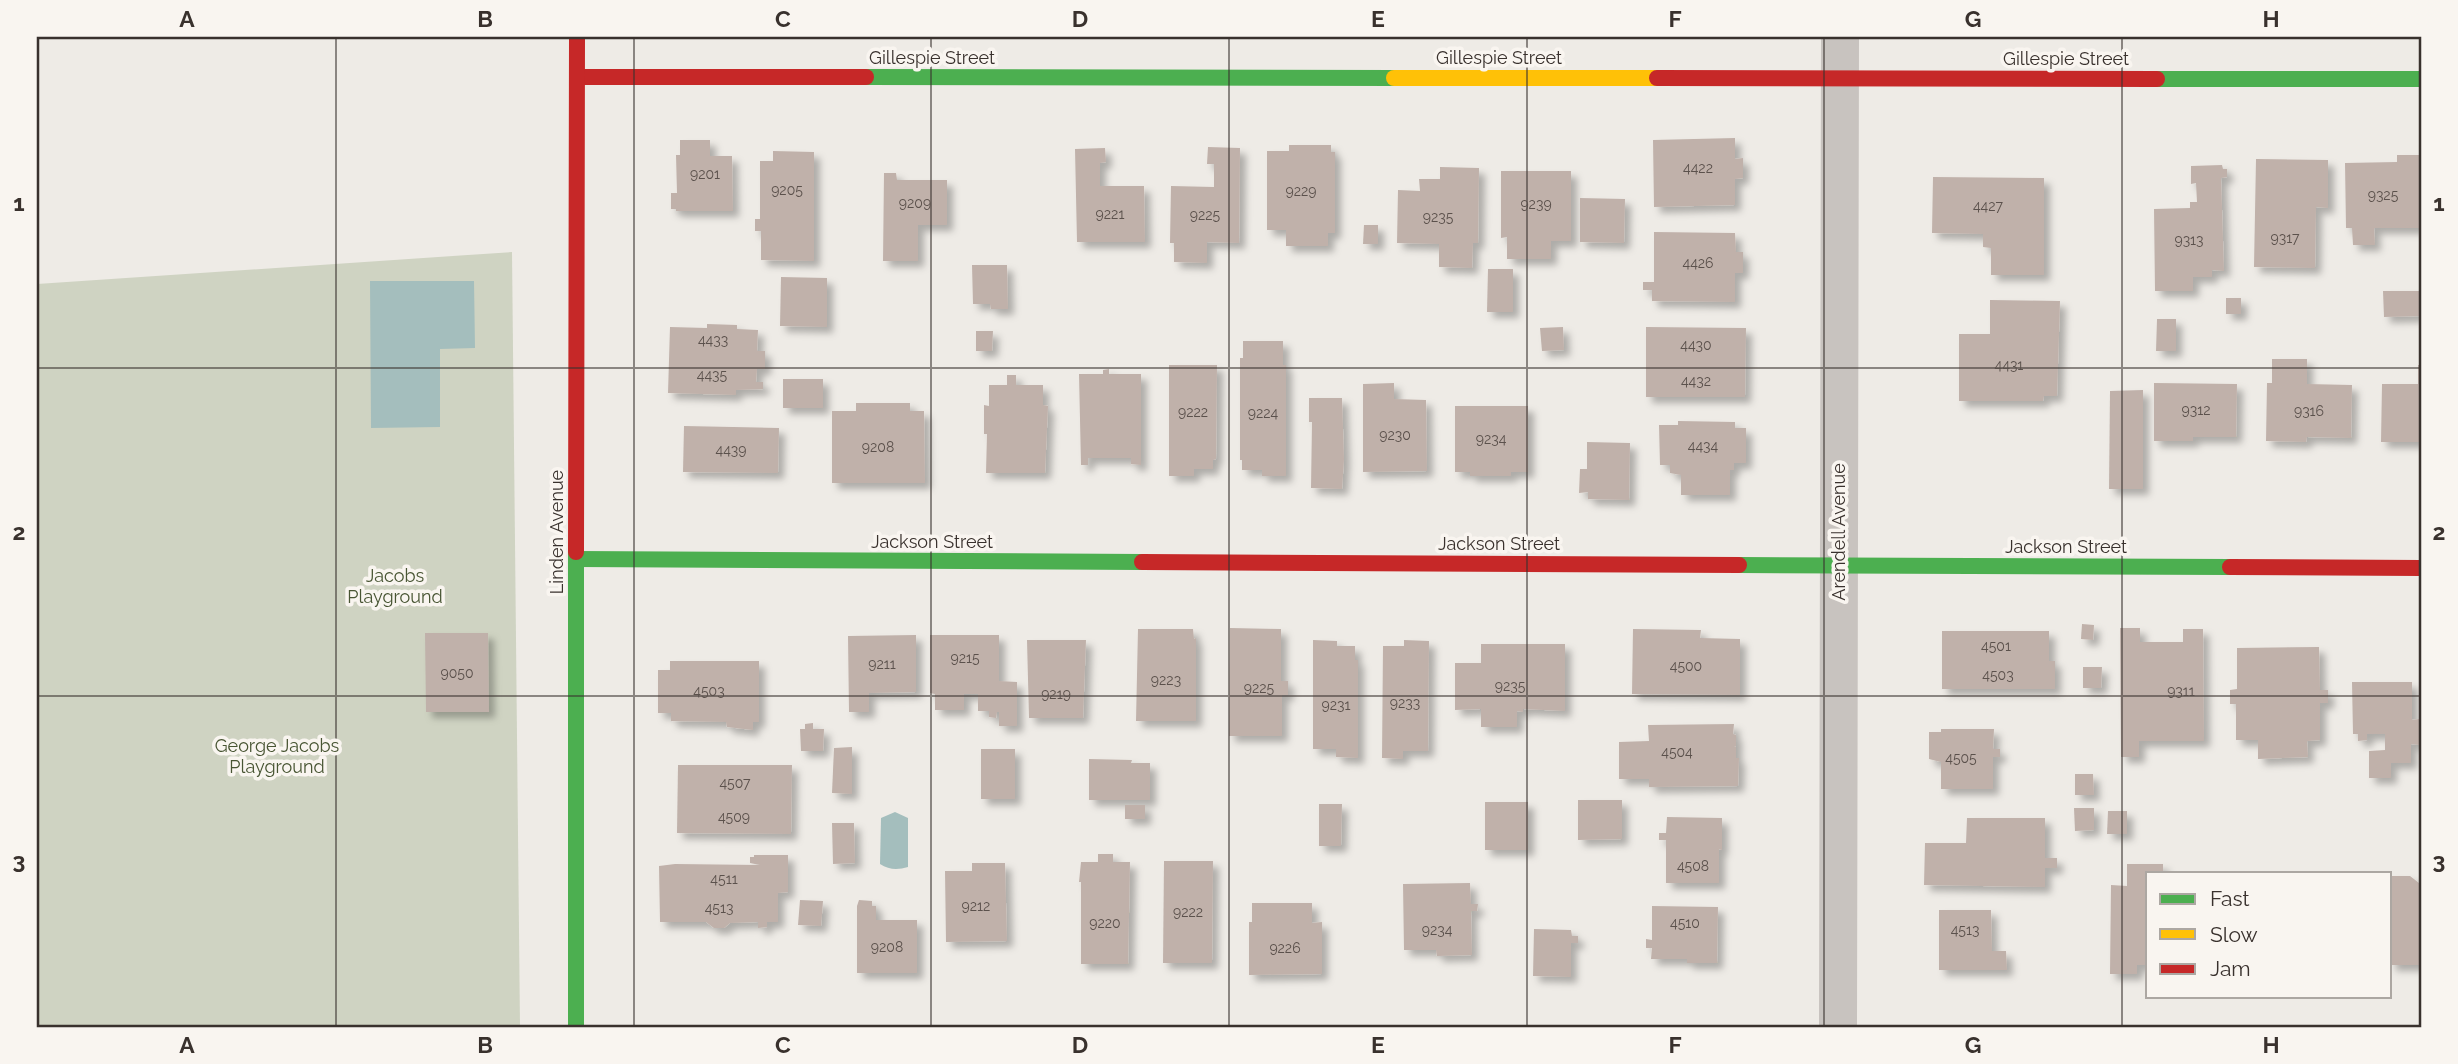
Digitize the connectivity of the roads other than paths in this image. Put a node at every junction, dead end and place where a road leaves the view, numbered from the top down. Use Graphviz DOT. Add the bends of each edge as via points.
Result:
graph roads {
  1 [pos="577,37"];
  2 [pos="1840,37"];
  3 [pos="577,77"];
  4 [pos="1840,78"];
  5 [pos="2421,79"];
  6 [pos="576,559"];
  7 [pos="1839,565"];
  8 [pos="2421,568"];
  9 [pos="576,1027"];
  10 [pos="1838,1027"];
  1 -- 3 [label="street, Linden Avenue"];
  2 -- 4 [label="street, Arendell Avenue"];
  3 -- 4 [label="street, Gillespie Street"];
  3 -- 6 [label="street, Linden Avenue"];
  4 -- 5 [label="street, Gillespie Street"];
  4 -- 7 [label="street, Arendell Avenue"];
  6 -- 7 [label="street, Jackson Street"];
  6 -- 9 [label="street, Linden Avenue"];
  7 -- 8 [label="street, Jackson Street"];
  7 -- 10 [label="street, Arendell Avenue"];
}
